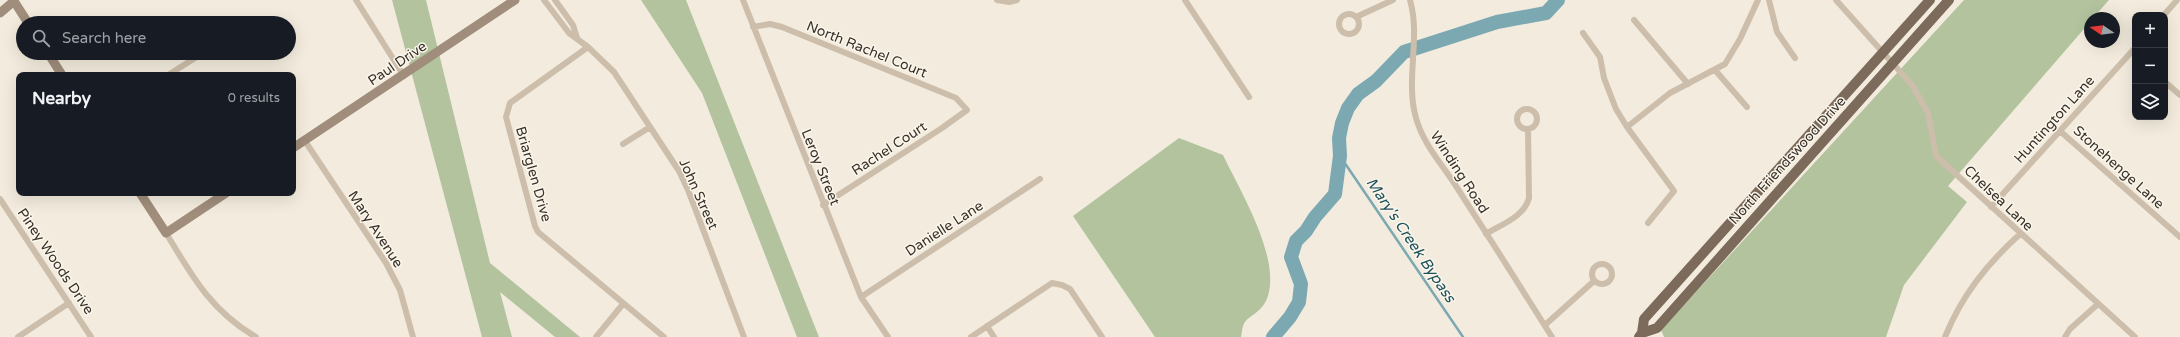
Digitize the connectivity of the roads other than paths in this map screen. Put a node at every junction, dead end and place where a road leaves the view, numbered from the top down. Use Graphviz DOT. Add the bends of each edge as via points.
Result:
graph roads {
  1 [pos="14,0"];
  2 [pos="356,0"];
  3 [pos="515,0"];
  4 [pos="544,0"];
  5 [pos="555,0"];
  6 [pos="743,0"];
  7 [pos="997,0"];
  8 [pos="1016,0"];
  9 [pos="1185,0"];
  10 [pos="1393,0"];
  11 [pos="1410,0"];
  12 [pos="1758,0"];
  13 [pos="1769,0"];
  14 [pos="1836,0"];
  15 [pos="1930,0"];
  16 [pos="1949,0"];
  17 [pos="2177,0"];
  18 [pos="2167,12"];
  19 [pos="0,13"];
  20 [pos="24,16"];
  21 [pos="1356,17"];
  22 [pos="1634,20"];
  23 [pos="753,27"];
  24 [pos="1583,33"];
  25 [pos="577,38"];
  26 [pos="588,47"];
  27 [pos="1883,52"];
  28 [pos="2132,55"];
  29 [pos="1795,58"];
  30 [pos="52,60"];
  31 [pos="192,60"];
  32 [pos="1893,63"];
  33 [pos="1716,70"];
  34 [pos="60,72"];
  35 [pos="173,72"];
  36 [pos="404,76"];
  37 [pos="1688,84"];
  38 [pos="2167,84"];
  39 [pos="2180,95"];
  40 [pos="1249,97"];
  41 [pos="1747,107"];
  42 [pos="967,110"];
  43 [pos="650,127"];
  44 [pos="1627,127"];
  45 [pos="1528,129"];
  46 [pos="2060,131"];
  47 [pos="305,141"];
  48 [pos="623,144"];
  49 [pos="296,146"];
  50 [pos="1040,180"];
  51 [pos="142,196"];
  52 [pos="222,196"];
  53 [pos="0,199"];
  54 [pos="823,205"];
  55 [pos="1991,207"];
  56 [pos="1648,223"];
  57 [pos="166,233"];
  58 [pos="1486,234"];
  59 [pos="2020,234"];
  60 [pos="2180,237"];
  61 [pos="1594,281"];
  62 [pos="861,296"];
  63 [pos="69,302"];
  64 [pos="623,304"];
  65 [pos="2098,304"];
  66 [pos="1545,325"];
  67 [pos="987,326"];
  68 [pos="1644,336"];
  69 [pos="18,337"];
  70 [pos="91,337"];
  71 [pos="256,337"];
  72 [pos="413,337"];
  73 [pos="596,337"];
  74 [pos="664,337"];
  75 [pos="744,337"];
  76 [pos="888,337"];
  77 [pos="971,337"];
  78 [pos="994,337"];
  79 [pos="1102,337"];
  80 [pos="1552,337"];
  81 [pos="1945,337"];
  82 [pos="2065,337"];
  83 [pos="2135,337"];
  1 -- 19 [label="street"];
  1 -- 20 [label="street"];
  2 -- 36 [label="street"];
  3 -- 36 [label="street, Paul Drive"];
  4 -- 25 [label="street, John Street" via="569,33"];
  5 -- 25 [label="street, John Street" via="573,25"];
  6 -- 23 [label="street, Leroy Street"];
  7 -- 8 [label="street"];
  9 -- 40 [label="street"];
  10 -- 21 [label="street"];
  11 -- 58 [label="street, Winding Road" via="1413,33 1412,95 1421,135"];
  12 -- 33 [label="street" via="1736,46 1725,64"];
  13 -- 29 [label="street" via="1777,32"];
  14 -- 27 [label="street, Chelsea Lane"];
  15 -- 27 [label="main road, North Friendswood Drive"];
  16 -- 32 [label="main road, North Friendswood Drive"];
  17 -- 18 [label="street"];
  22 -- 37 [label="street"];
  23 -- 42 [label="street, North Rachel Court" via="770,24 782,27 956,98"];
  23 -- 54 [label="street, Leroy Street"];
  24 -- 44 [label="street" via="1600,57 1604,78 1616,109"];
  25 -- 26 [label="street, John Street"];
  26 -- 43 [label="street, John Street" via="614,72"];
  26 -- 64 [label="street, Briarglen Drive" via="510,104 506,117 538,232"];
  27 -- 32 [label="street, Chelsea Lane"];
  27 -- 68 [label="main road, North Friendswood Drive" via="1644,319"];
  28 -- 46 [label="street, Huntington Lane"];
  30 -- 34 [label="street"];
  31 -- 35 [label="street"];
  32 -- 55 [label="street, Chelsea Lane" via="1912,85 1928,113 1936,156"];
  32 -- 68 [label="main road, North Friendswood Drive" via="1657,328"];
  33 -- 37 [label="street"];
  33 -- 41 [label="street"];
  36 -- 47 [label="street, Paul Drive"];
  37 -- 44 [label="street" via="1670,93"];
  38 -- 39 [label="street"];
  42 -- 54 [label="street, Rachel Court"];
  43 -- 48 [label="street"];
  43 -- 75 [label="street, John Street" via="679,171 688,190"];
  44 -- 56 [label="street" via="1674,191"];
  45 -- 58 [label="street" via="1527,205 1521,213"];
  46 -- 55 [label="street, Huntington Lane"];
  46 -- 60 [label="street, Stonehenge Lane"];
  47 -- 49 [label="street, Paul Drive"];
  47 -- 72 [label="street, Mary Avenue" via="386,263 402,295"];
  50 -- 62 [label="street, Danielle Lane"];
  51 -- 57 [label="street"];
  52 -- 57 [label="street"];
  53 -- 63 [label="street, Piney Woods Drive"];
  54 -- 62 [label="street, Leroy Street"];
  55 -- 59 [label="street, Chelsea Lane"];
  57 -- 71 [label="street" via="199,286 225,316"];
  58 -- 66 [label="street, Winding Road"];
  59 -- 65 [label="street, Chelsea Lane"];
  59 -- 81 [label="street" via="1997,255 1963,298"];
  61 -- 66 [label="street"];
  62 -- 76 [label="street, Leroy Street"];
  63 -- 69 [label="street"];
  63 -- 70 [label="street, Piney Woods Drive"];
  64 -- 73 [label="street"];
  64 -- 74 [label="street, Briarglen Drive"];
  65 -- 82 [label="street" via="2070,329"];
  65 -- 83 [label="street, Chelsea Lane"];
  66 -- 80 [label="street, Winding Road"];
  67 -- 77 [label="street"];
  67 -- 78 [label="street"];
  67 -- 79 [label="street" via="1052,283 1070,289"];
}
